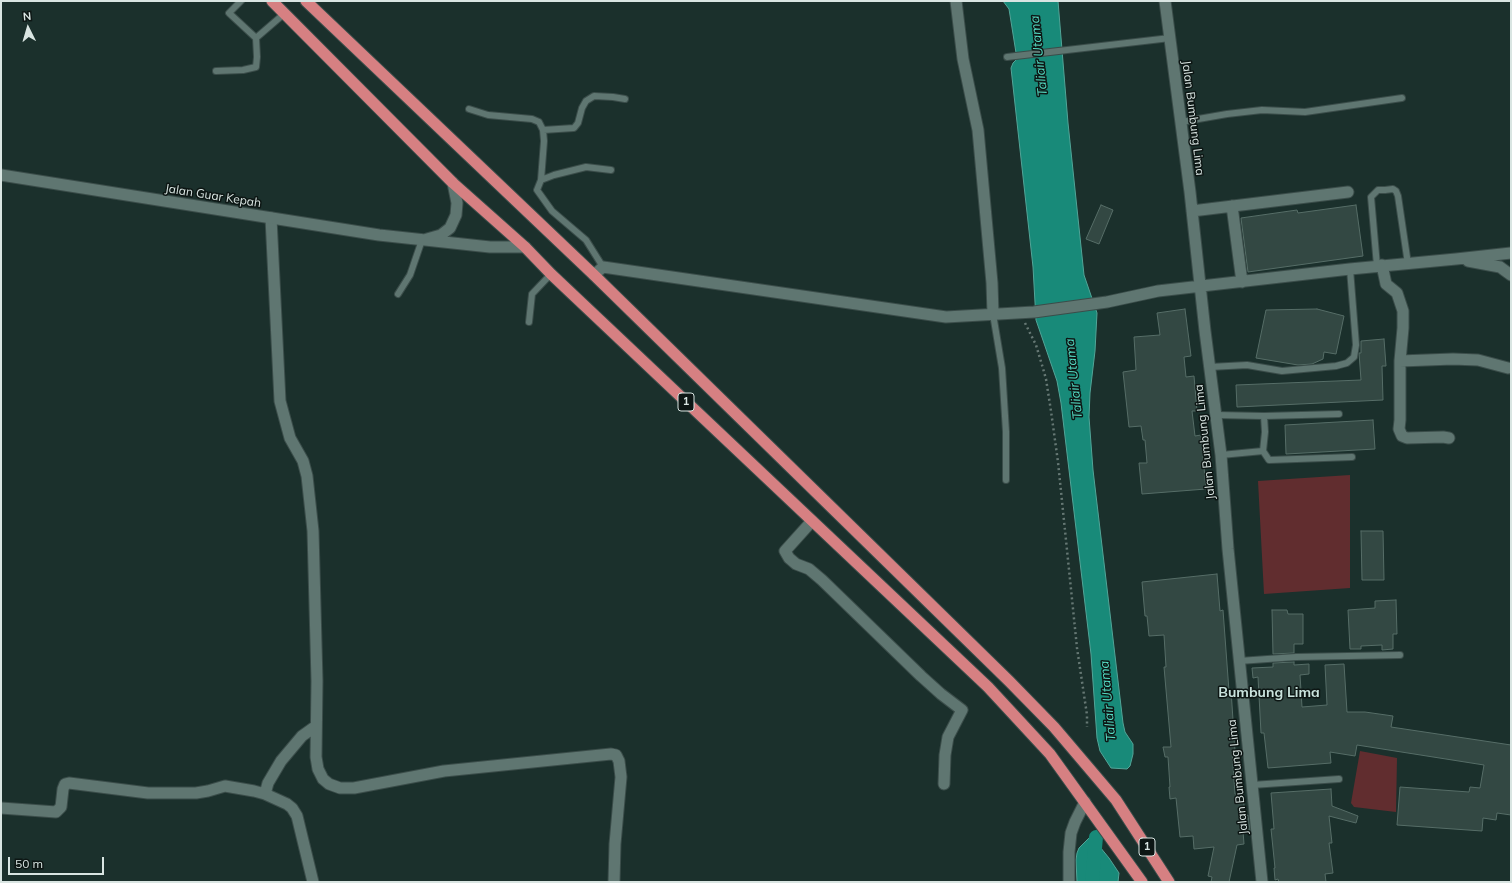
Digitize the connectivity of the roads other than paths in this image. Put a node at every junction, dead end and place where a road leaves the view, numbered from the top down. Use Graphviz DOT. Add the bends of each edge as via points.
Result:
graph roads {
  1 [pos="241,1"];
  2 [pos="272,1"];
  3 [pos="306,1"];
  4 [pos="956,1"];
  5 [pos="1165,1"];
  6 [pos="285,13"];
  7 [pos="256,38"];
  8 [pos="1170,38"];
  9 [pos="1010,56"];
  10 [pos="216,71"];
  11 [pos="1402,98"];
  12 [pos="624,99"];
  13 [pos="469,109"];
  14 [pos="1181,122"];
  15 [pos="543,130"];
  16 [pos="611,170"];
  17 [pos="1,175"];
  18 [pos="541,180"];
  19 [pos="453,183"];
  20 [pos="1348,192"];
  21 [pos="1232,206"];
  22 [pos="1192,211"];
  23 [pos="271,218"];
  24 [pos="422,240"];
  25 [pos="525,247"];
  26 [pos="1511,253"];
  27 [pos="1456,259"];
  28 [pos="1408,264"];
  29 [pos="1379,266"];
  30 [pos="603,267"];
  31 [pos="1350,269"];
  32 [pos="551,274"];
  33 [pos="1511,274"];
  34 [pos="594,276"];
  35 [pos="1242,282"];
  36 [pos="1201,287"];
  37 [pos="398,294"];
  38 [pos="992,314"];
  39 [pos="529,322"];
  40 [pos="1400,361"];
  41 [pos="1210,367"];
  42 [pos="1508,368"];
  43 [pos="1339,414"];
  44 [pos="1216,416"];
  45 [pos="1264,416"];
  46 [pos="1449,438"];
  47 [pos="1263,451"];
  48 [pos="1221,455"];
  49 [pos="1352,457"];
  50 [pos="1006,480"];
  51 [pos="808,525"];
  52 [pos="1400,655"];
  53 [pos="1239,660"];
  54 [pos="316,726"];
  55 [pos="1339,779"];
  56 [pos="944,784"];
  57 [pos="1252,785"];
  58 [pos="265,794"];
  59 [pos="1088,806"];
  60 [pos="1,808"];
  61 [pos="313,882"];
  62 [pos="614,882"];
  63 [pos="1069,882"];
  64 [pos="1142,882"];
  65 [pos="1169,882"];
  66 [pos="1262,882"];
  1 -- 7 [label="lane" via="229,13"];
  2 -- 6 [label="highway, 1"];
  3 -- 34 [label="highway, 1"];
  4 -- 38 [label="street" via="963,59 978,130 992,283"];
  5 -- 8 [label="street, Jalan Bumbung Lima"];
  6 -- 7 [label="lane"];
  6 -- 19 [label="highway, 1"];
  7 -- 10 [label="lane" via="256,67"];
  8 -- 9 [label="lane"];
  8 -- 14 [label="street, Jalan Bumbung Lima"];
  11 -- 14 [label="lane" via="1305,112 1262,110"];
  12 -- 15 [label="lane" via="594,96 586,101 574,128"];
  13 -- 15 [label="lane" via="488,115 532,119 539,122"];
  14 -- 22 [label="street, Jalan Bumbung Lima"];
  15 -- 18 [label="lane"];
  16 -- 18 [label="lane" via="586,167"];
  17 -- 23 [label="street, Jalan Guar Kepah"];
  18 -- 30 [label="lane" via="537,190 541,196 552,211 586,240"];
  19 -- 24 [label="street, Jalan Guar Kepah" via="457,203 456,215 450,228"];
  19 -- 25 [label="highway, 1"];
  20 -- 21 [label="street"];
  21 -- 22 [label="street"];
  21 -- 35 [label="street"];
  22 -- 36 [label="street, Jalan Bumbung Lima"];
  23 -- 24 [label="street, Jalan Guar Kepah"];
  23 -- 54 [label="street" via="280,401 290,438 303,461 307,476 313,531"];
  24 -- 25 [label="street, Jalan Guar Kepah" via="490,247"];
  24 -- 37 [label="lane" via="410,275"];
  25 -- 32 [label="highway, 1"];
  26 -- 27 [label="street"];
  27 -- 28 [label="street"];
  27 -- 33 [label="street" via="1500,267"];
  28 -- 29 [label="street"];
  28 -- 29 [label="lane" via="1396,191 1378,190 1371,197"];
  29 -- 31 [label="street"];
  29 -- 40 [label="street" via="1386,284 1401,300 1403,328"];
  30 -- 34 [label="street"];
  30 -- 38 [label="street" via="946,317"];
  31 -- 35 [label="street"];
  31 -- 41 [label="lane" via="1356,345 1354,357 1347,363 1282,370 1246,365"];
  32 -- 39 [label="lane" via="532,294"];
  32 -- 51 [label="highway, 1"];
  34 -- 65 [label="highway, 1" via="1054,727 1124,812"];
  35 -- 36 [label="street"];
  36 -- 38 [label="street" via="1158,291 1107,302 1034,312"];
  36 -- 41 [label="street, Jalan Bumbung Lima"];
  38 -- 50 [label="lane" via="1002,368"];
  40 -- 42 [label="street" via="1478,360"];
  40 -- 46 [label="street" via="1399,429 1402,436 1414,439"];
  41 -- 44 [label="street, Jalan Bumbung Lima"];
  43 -- 45 [label="lane"];
  44 -- 45 [label="lane"];
  44 -- 48 [label="street, Jalan Bumbung Lima"];
  45 -- 47 [label="lane"];
  47 -- 48 [label="lane"];
  47 -- 49 [label="lane" via="1269,460"];
  48 -- 53 [label="street, Jalan Bumbung Lima"];
  51 -- 56 [label="street" via="785,551 790,558 822,580 921,676 962,710 948,737"];
  51 -- 59 [label="highway, 1" via="988,686 1050,754"];
  52 -- 53 [label="lane"];
  53 -- 57 [label="street, Jalan Bumbung Lima"];
  54 -- 58 [label="street" via="302,736 281,761 268,783"];
  54 -- 62 [label="street" via="318,769 323,779 340,788 354,788 444,771 616,755 621,777"];
  55 -- 57 [label="lane"];
  57 -- 66 [label="street, Jalan Bumbung Lima"];
  58 -- 60 [label="street" via="225,786 196,793 148,793 69,783 65,784 61,807 56,812"];
  58 -- 61 [label="street" via="292,808 297,816"];
  59 -- 63 [label="street" via="1075,822 1071,833"];
  59 -- 64 [label="highway, 1"];
}
